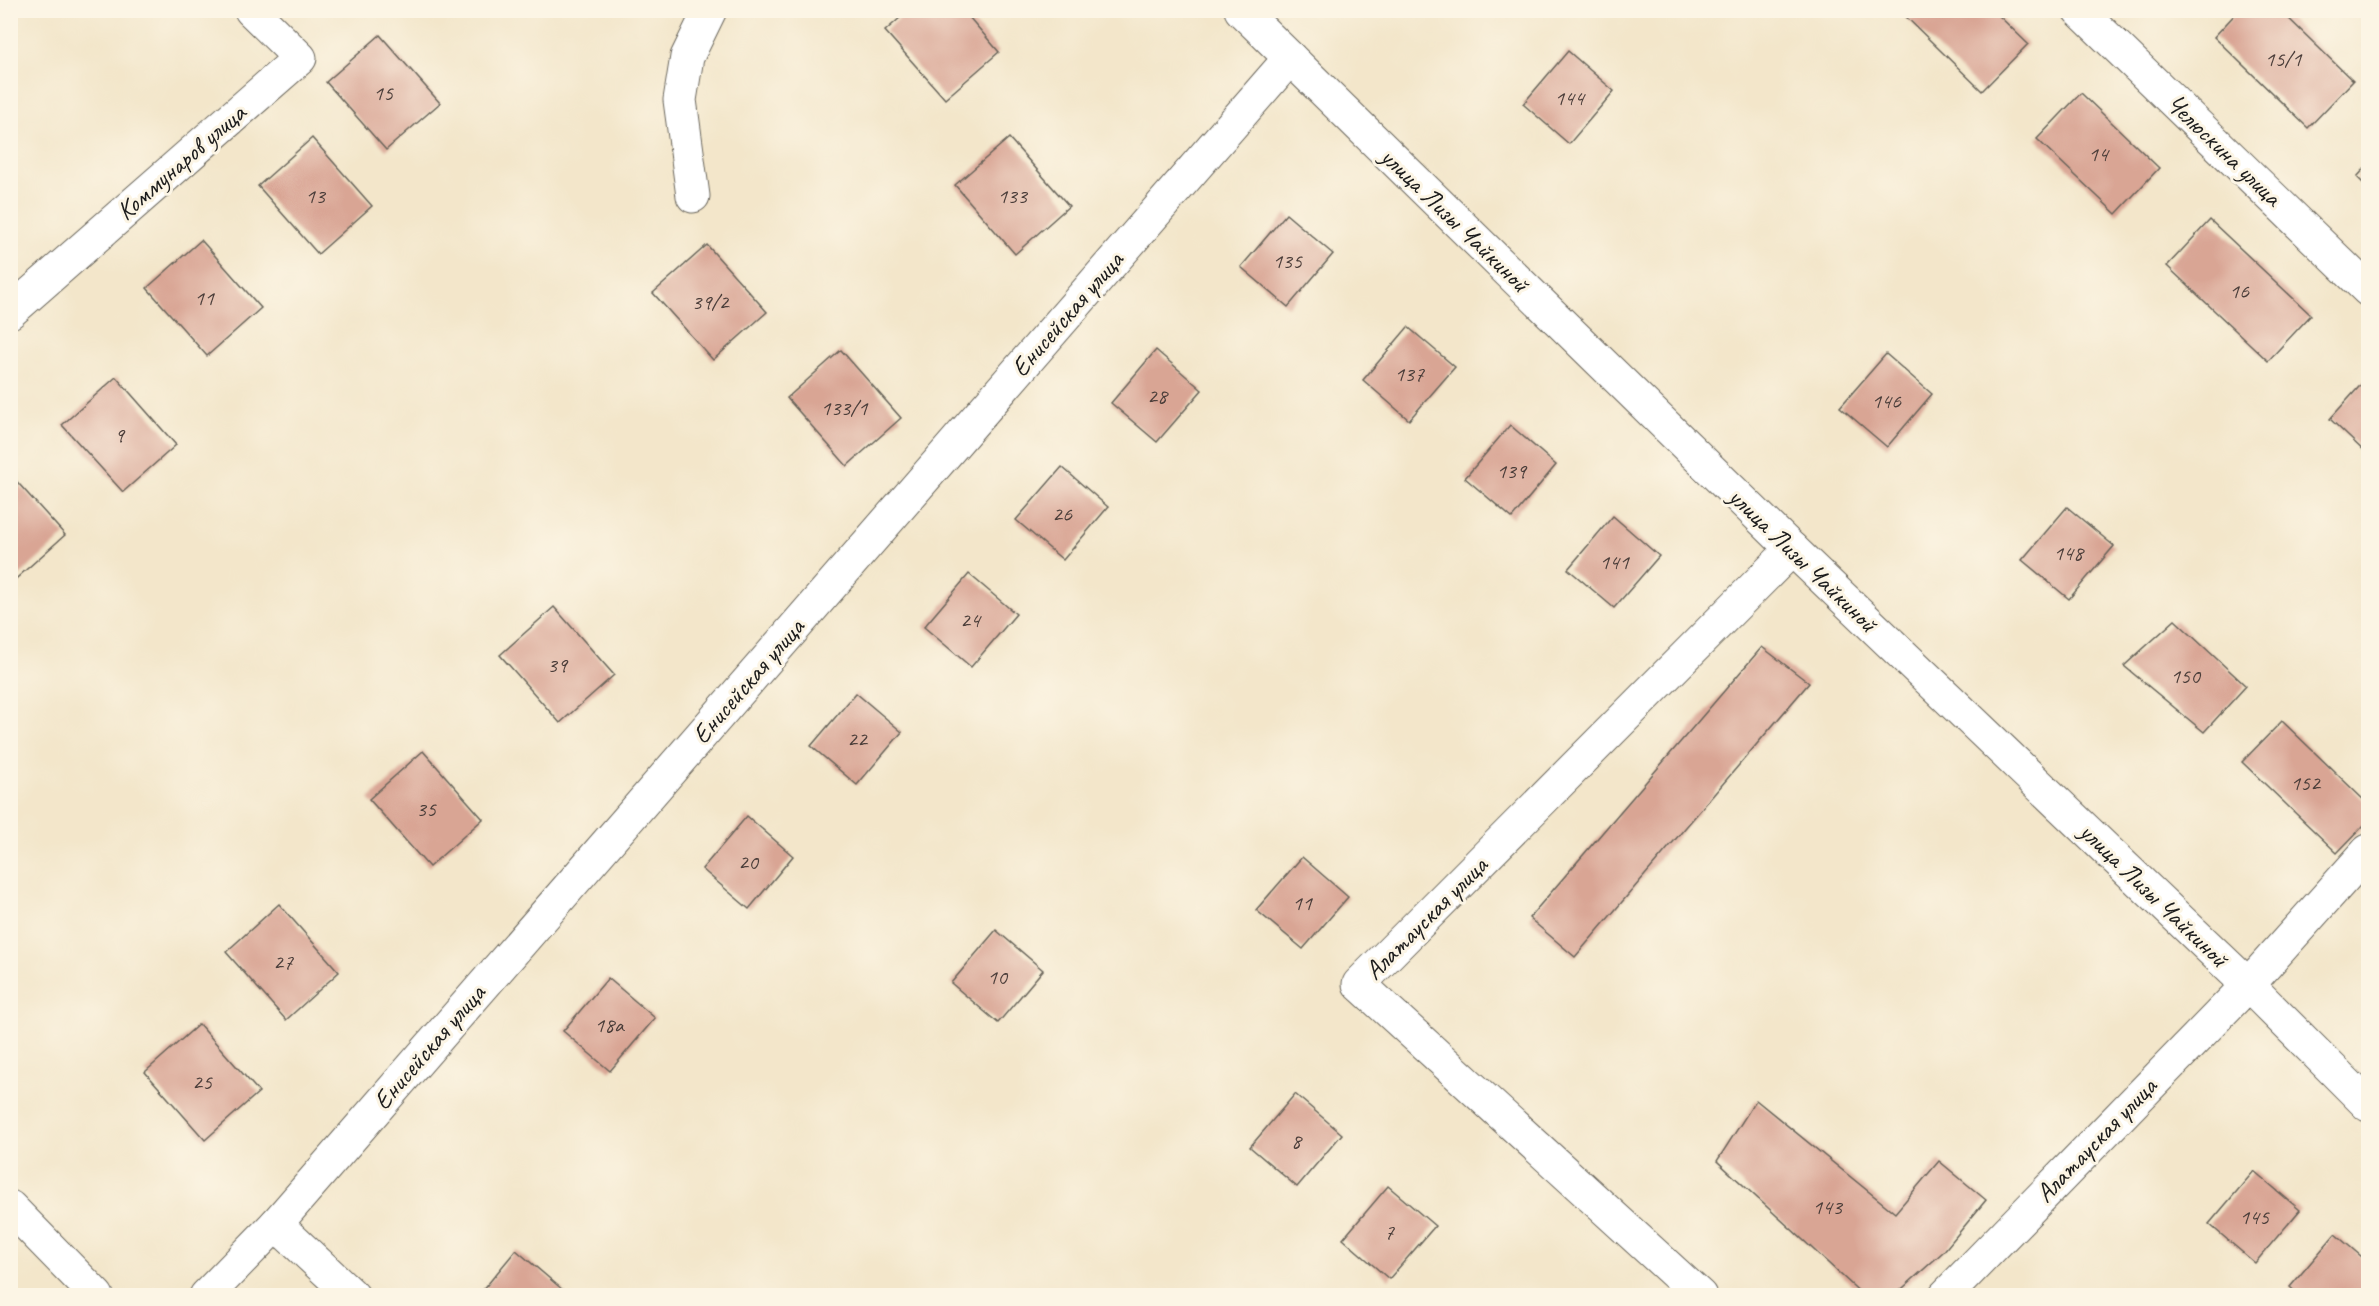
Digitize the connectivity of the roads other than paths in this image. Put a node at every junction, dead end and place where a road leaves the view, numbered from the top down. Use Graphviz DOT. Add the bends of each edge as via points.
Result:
graph roads {
  1 [pos="251,10"];
  2 [pos="710,10"];
  3 [pos="1241,10"];
  4 [pos="2079,10"];
  5 [pos="1290,58"];
  6 [pos="693,196"];
  7 [pos="2368,290"];
  8 [pos="10,312"];
  9 [pos="1792,549"];
  10 [pos="2368,851"];
  11 [pos="2248,985"];
  12 [pos="2368,1105"];
  13 [pos="10,1207"];
  14 [pos="276,1224"];
  15 [pos="97,1296"];
  16 [pos="206,1296"];
  17 [pos="353,1296"];
  18 [pos="1700,1296"];
  19 [pos="1945,1296"];
  1 -- 8 [label="street, Коммунаров улица" via="300,58"];
  2 -- 6 [label="street" via="687,57 680,100"];
  3 -- 5 [label="street, улица Лизы Чайкиной"];
  4 -- 7 [label="street, Челюскина улица"];
  5 -- 9 [label="street, улица Лизы Чайкиной"];
  5 -- 14 [label="street, Енисейская улица"];
  9 -- 11 [label="street, улица Лизы Чайкиной"];
  9 -- 18 [label="street, Алатауская улица" via="1359,984"];
  10 -- 11 [label="street, Алатауская улица"];
  11 -- 12 [label="street, улица Лизы Чайкиной"];
  11 -- 19 [label="street, Алатауская улица"];
  13 -- 15 [label="street"];
  14 -- 16 [label="street, Енисейская улица"];
  14 -- 17 [label="street"];
}
